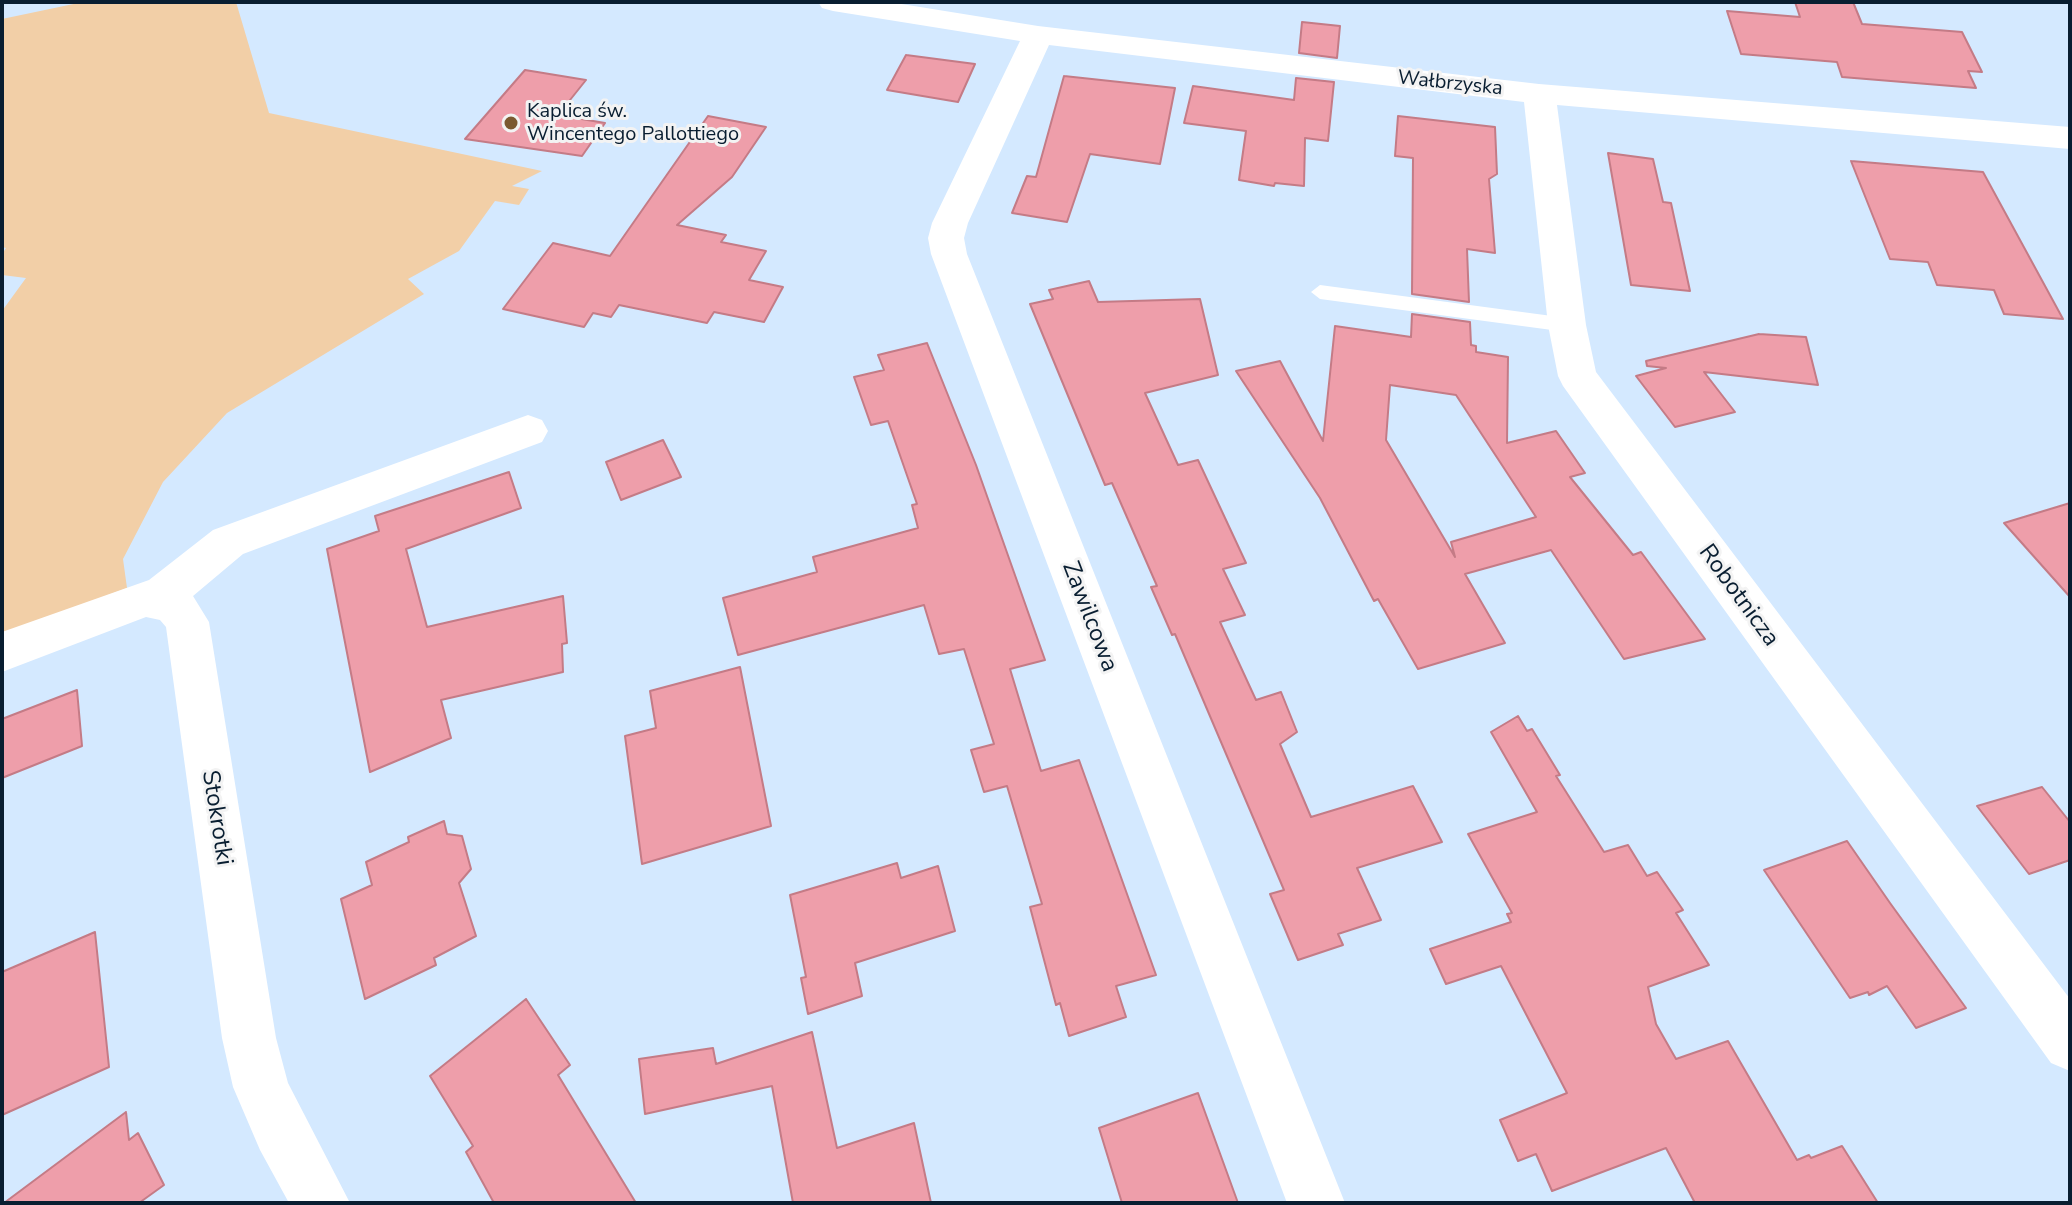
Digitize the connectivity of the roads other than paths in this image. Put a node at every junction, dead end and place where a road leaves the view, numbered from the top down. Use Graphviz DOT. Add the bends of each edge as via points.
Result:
graph roads {
  1 [pos="833,2"];
  2 [pos="1038,35"];
  3 [pos="1539,94"];
  4 [pos="2070,138"];
  5 [pos="1320,292"];
  6 [pos="1567,325"];
  7 [pos="528,431"];
  8 [pos="155,601"];
  9 [pos="2,652"];
  10 [pos="2070,1044"];
  11 [pos="321,1203"];
  12 [pos="1316,1203"];
  1 -- 2 [label="street, Wałbrzyska"];
  2 -- 3 [label="street, Wałbrzyska"];
  2 -- 12 [label="street, Zawilcowa" via="950,223 949,254"];
  3 -- 4 [label="street, Wałbrzyska"];
  3 -- 6 [label="street, Robotnicza"];
  5 -- 6 [label="lane"];
  6 -- 10 [label="street, Robotnicza" via="1582,384"];
  7 -- 8 [label="street" via="228,542"];
  8 -- 9 [label="street" via="145,598"];
  8 -- 11 [label="street, Stokrotki" via="174,604 187,622 249,1038 261,1087"];
}
